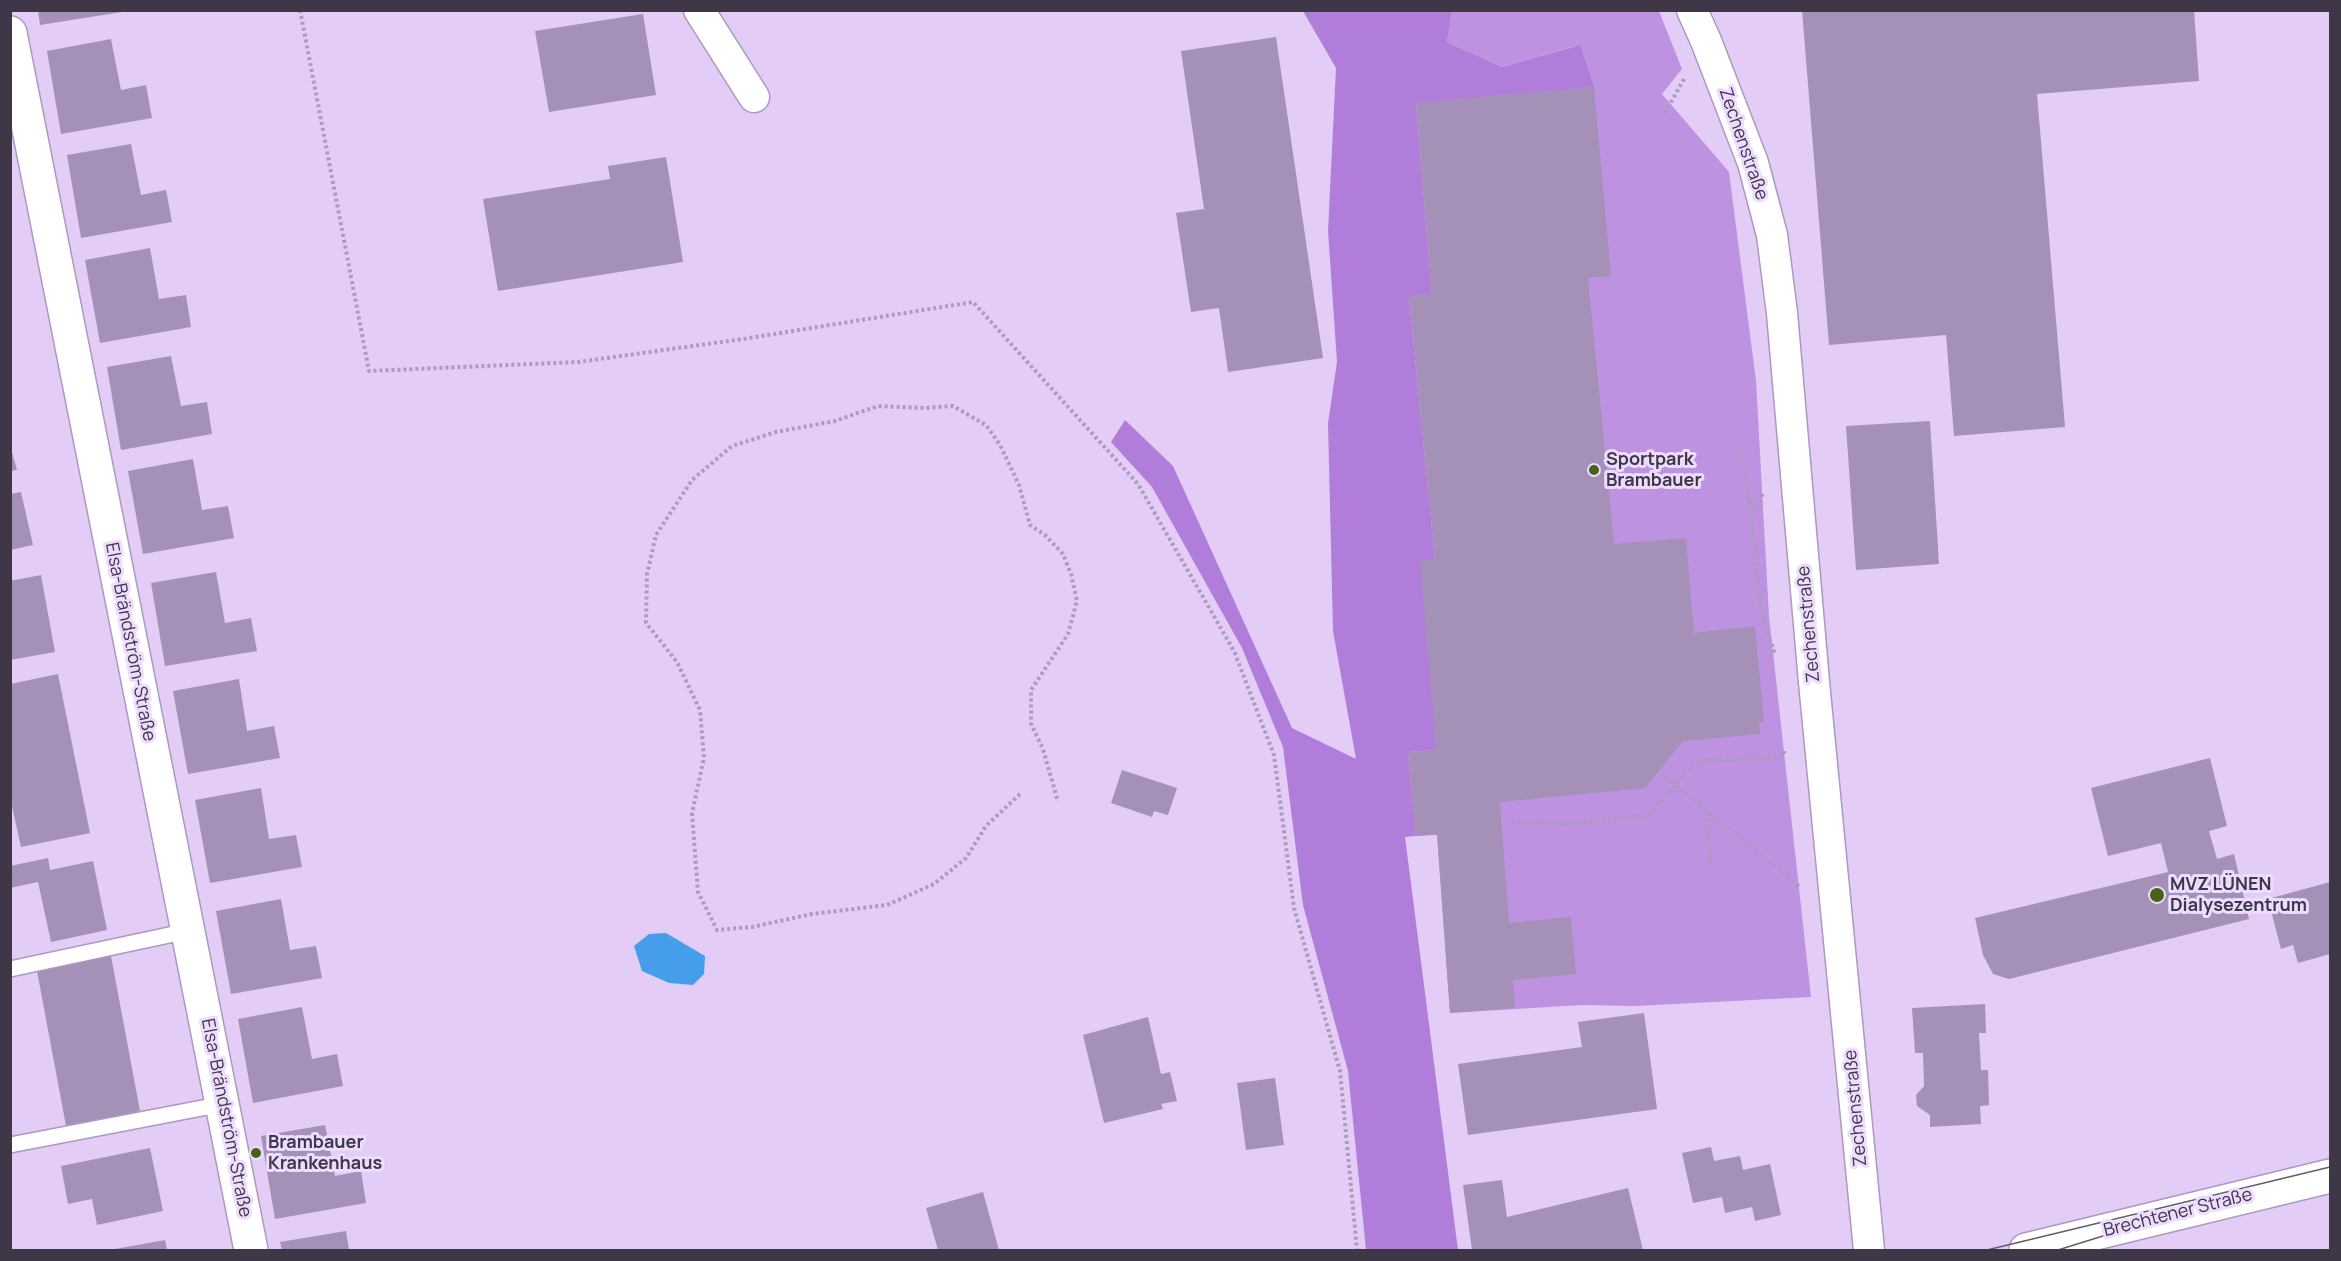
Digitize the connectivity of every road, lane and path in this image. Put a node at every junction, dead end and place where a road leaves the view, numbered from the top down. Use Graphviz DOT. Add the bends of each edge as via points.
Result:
graph roads {
  1 [pos="300,10"];
  2 [pos="699,10"];
  3 [pos="1692,10"];
  4 [pos="10,33"];
  5 [pos="754,97"];
  6 [pos="1794,449"];
  7 [pos="1741,454"];
  8 [pos="1751,512"];
  9 [pos="1776,663"];
  10 [pos="1783,744"];
  11 [pos="1659,771"];
  12 [pos="1675,785"];
  13 [pos="1020,794"];
  14 [pos="1058,802"];
  15 [pos="1707,812"];
  16 [pos="1512,820"];
  17 [pos="1711,866"];
  18 [pos="1838,917"];
  19 [pos="188,931"];
  20 [pos="10,969"];
  21 [pos="223,1104"];
  22 [pos="10,1145"];
  23 [pos="2331,1176"];
  24 [pos="251,1251"];
  25 [pos="1357,1251"];
  26 [pos="1869,1251"];
  27 [pos="2026,1251"];
  1 -- 25 [label="path" via="369,371 578,362 973,302 1138,484 1234,651 1274,755 1294,908 1340,1071"];
  2 -- 5 [label="street"];
  3 -- 6 [label="street, Zechenstraße" via="1753,163 1772,235"];
  4 -- 19 [label="street, Elsa-Brändström-Straße"];
  6 -- 8 [label="path"];
  6 -- 18 [label="street, Zechenstraße"];
  7 -- 8 [label="path"];
  8 -- 9 [label="path" via="1761,614"];
  10 -- 12 [label="path" via="1784,756 1694,762"];
  11 -- 12 [label="path"];
  12 -- 15 [label="path"];
  12 -- 16 [label="path" via="1647,816 1566,823"];
  13 -- 14 [label="path" via="986,826 966,858 934,884 886,905 717,930 698,892 692,813 704,758 700,710 677,662 646,623 647,574 656,535 693,480 732,446 776,432 835,421 878,406 953,406 986,425 1019,485 1030,525 1046,535 1063,554 1077,601 1068,634 1031,690 1030,724 1043,749"];
  15 -- 17 [label="path"];
  15 -- 18 [label="path"];
  18 -- 26 [label="street, Zechenstraße"];
  19 -- 20 [label="lane"];
  19 -- 21 [label="street, Elsa-Brändström-Straße"];
  21 -- 22 [label="lane"];
  21 -- 24 [label="street, Elsa-Brändström-Straße"];
  23 -- 27 [label="street, Brechtener Straße"];
}
